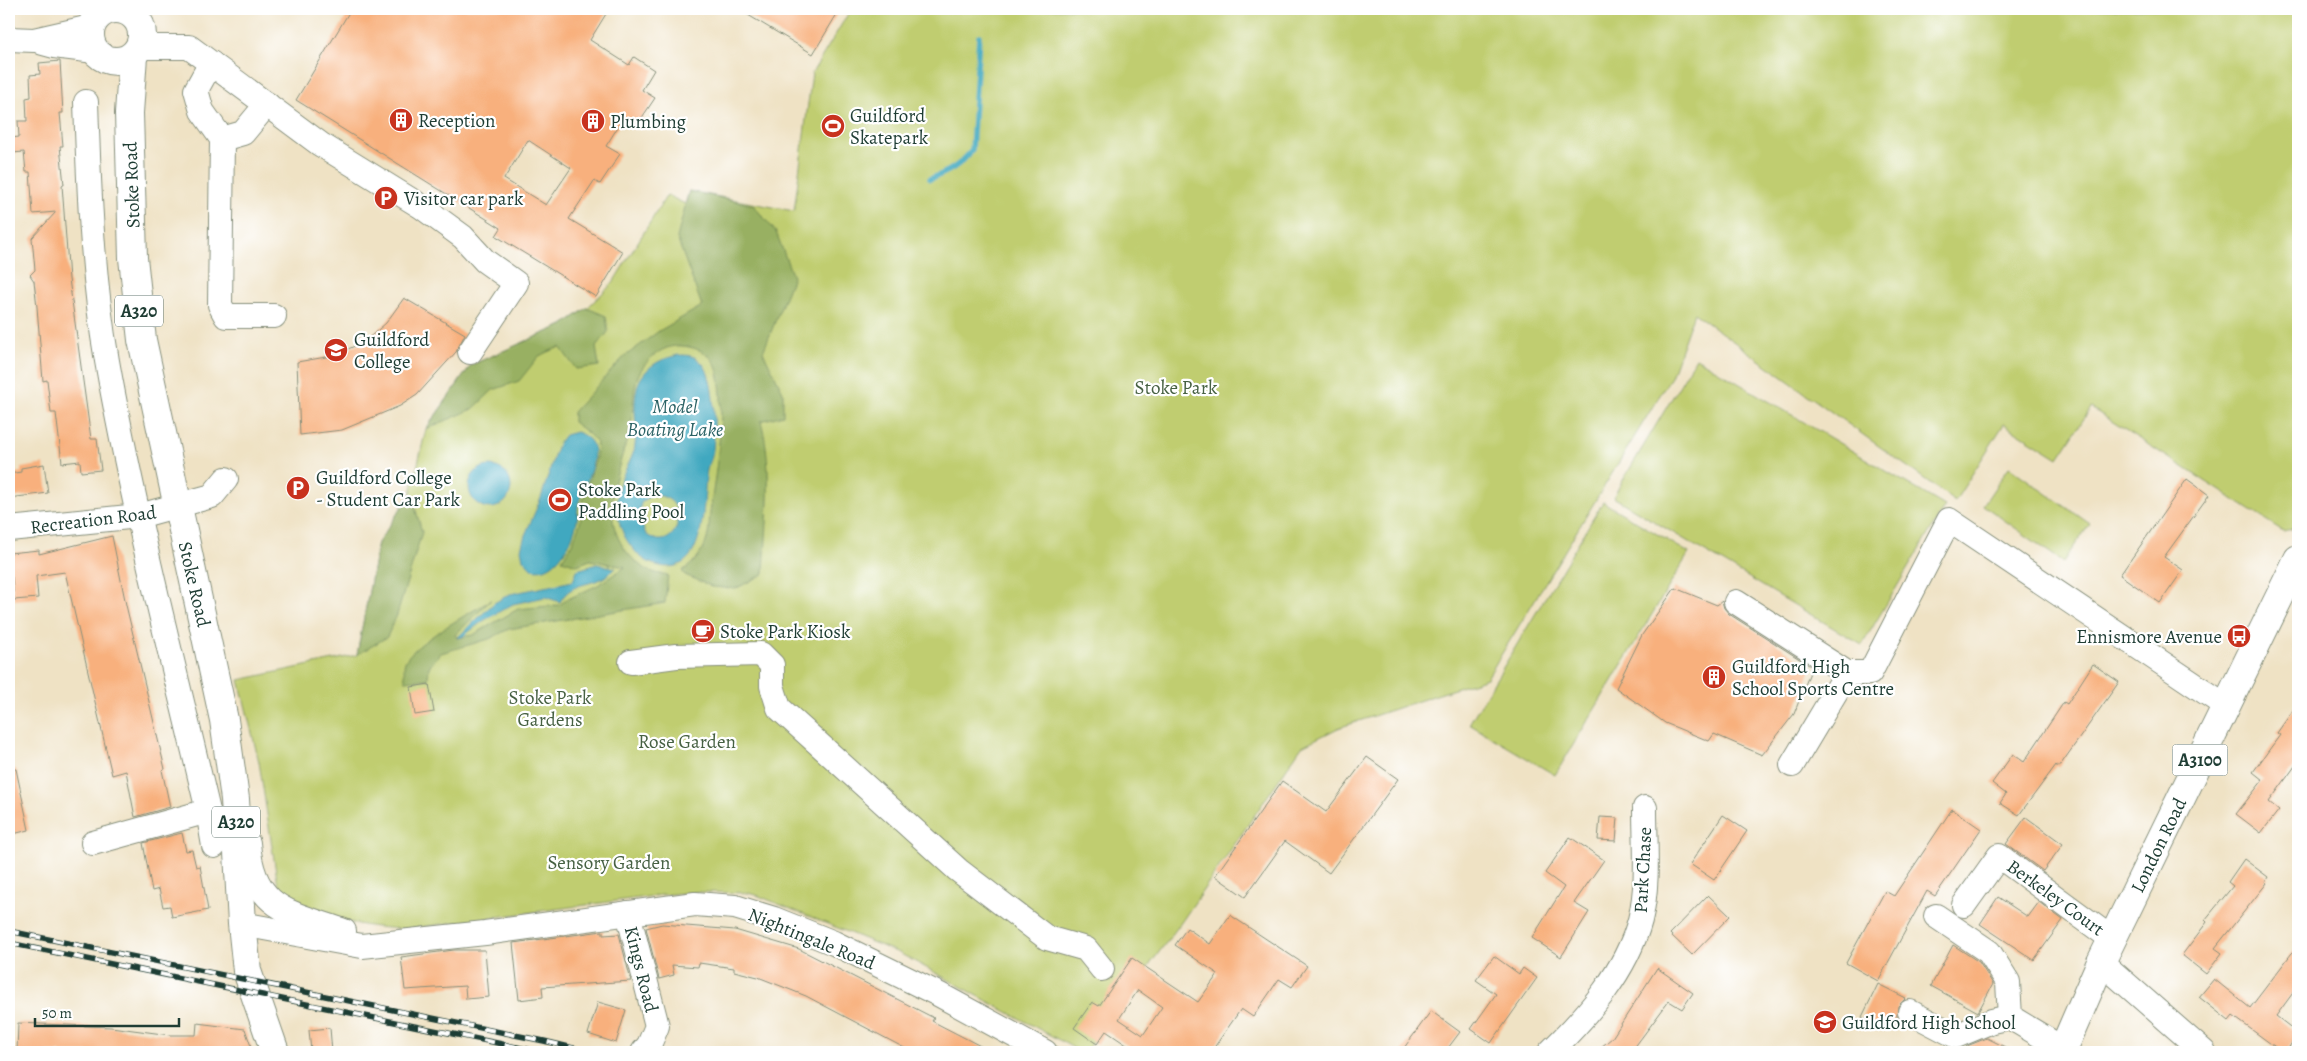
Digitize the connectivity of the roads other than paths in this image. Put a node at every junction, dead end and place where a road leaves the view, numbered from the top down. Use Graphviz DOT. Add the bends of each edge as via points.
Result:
graph roads {
  1 [pos="117,28"];
  2 [pos="9,39"];
  3 [pos="211,63"];
  4 [pos="86,102"];
  5 [pos="267,104"];
  6 [pos="222,139"];
  7 [pos="274,316"];
  8 [pos="470,352"];
  9 [pos="226,479"];
  10 [pos="177,506"];
  11 [pos="139,516"];
  12 [pos="9,529"];
  13 [pos="2298,559"];
  14 [pos="1736,602"];
  15 [pos="631,662"];
  16 [pos="1847,673"];
  17 [pos="2226,706"];
  18 [pos="224,720"];
  19 [pos="1792,766"];
  20 [pos="1645,808"];
  21 [pos="208,811"];
  22 [pos="93,843"];
  23 [pos="214,846"];
  24 [pos="1964,905"];
  25 [pos="628,913"];
  26 [pos="1936,916"];
  27 [pos="242,924"];
  28 [pos="380,944"];
  29 [pos="2106,950"];
  30 [pos="1102,969"];
  31 [pos="1910,1012"];
  32 [pos="2010,1018"];
  33 [pos="2062,1050"];
  34 [pos="275,1052"];
  35 [pos="643,1052"];
  36 [pos="1045,1052"];
  37 [pos="1550,1052"];
  38 [pos="2204,1052"];
  1 -- 2 [label="street" via="54,46 34,40"];
  1 -- 3 [label="street" via="146,47 189,48"];
  1 -- 10 [label="main road, Stoke Road / A320" via="128,113 133,258 142,340"];
  3 -- 5 [label="street"];
  3 -- 6 [label="street" via="196,90 202,110"];
  4 -- 11 [label="street, Stoke Road" via="90,227 97,284 107,360"];
  5 -- 6 [label="street" via="243,133"];
  5 -- 8 [label="street" via="320,144 436,217 516,284"];
  6 -- 7 [label="street" via="220,305 226,316"];
  9 -- 10 [label="street, Recreation Road" via="212,496"];
  10 -- 11 [label="street, Recreation Road"];
  10 -- 18 [label="main road, Stoke Road / A320"];
  11 -- 12 [label="street, Recreation Road"];
  11 -- 21 [label="street, Stoke Road"];
  13 -- 17 [label="main road, London Road / A3100"];
  14 -- 16 [label="street"];
  15 -- 30 [label="street" via="676,656 761,654 772,665 772,686 779,708 958,870 1047,938 1086,949"];
  16 -- 17 [label="street" via="1870,673 1949,520"];
  16 -- 19 [label="street"];
  17 -- 29 [label="main road, London Road / A3100"];
  18 -- 27 [label="main road, Stoke Road / A320" via="235,799"];
  18 -- 28 [label="street, Nightingale Road" via="238,757 245,794 249,851 253,875 260,889 277,907"];
  20 -- 37 [label="street, Park Chase" via="1645,884 1640,919 1631,944 1598,1000"];
  21 -- 22 [label="street"];
  21 -- 23 [label="street, Stoke Road"];
  24 -- 29 [label="street, Berkeley Court" via="2000,856"];
  25 -- 28 [label="street, Nightingale Road"];
  25 -- 35 [label="street, Kings Road" via="656,1026"];
  25 -- 36 [label="street, Nightingale Road" via="695,904 735,907 756,913 834,943"];
  26 -- 32 [label="street" via="1989,952 2008,982"];
  27 -- 28 [label="street, Nightingale Road" via="362,946"];
  27 -- 34 [label="main road, Stoke Road / A320" via="247,971"];
  29 -- 33 [label="main road, London Road / A3100"];
  29 -- 38 [label="street"];
  31 -- 32 [label="street" via="1956,1036 1992,1021"];
  32 -- 33 [label="street"];
}
